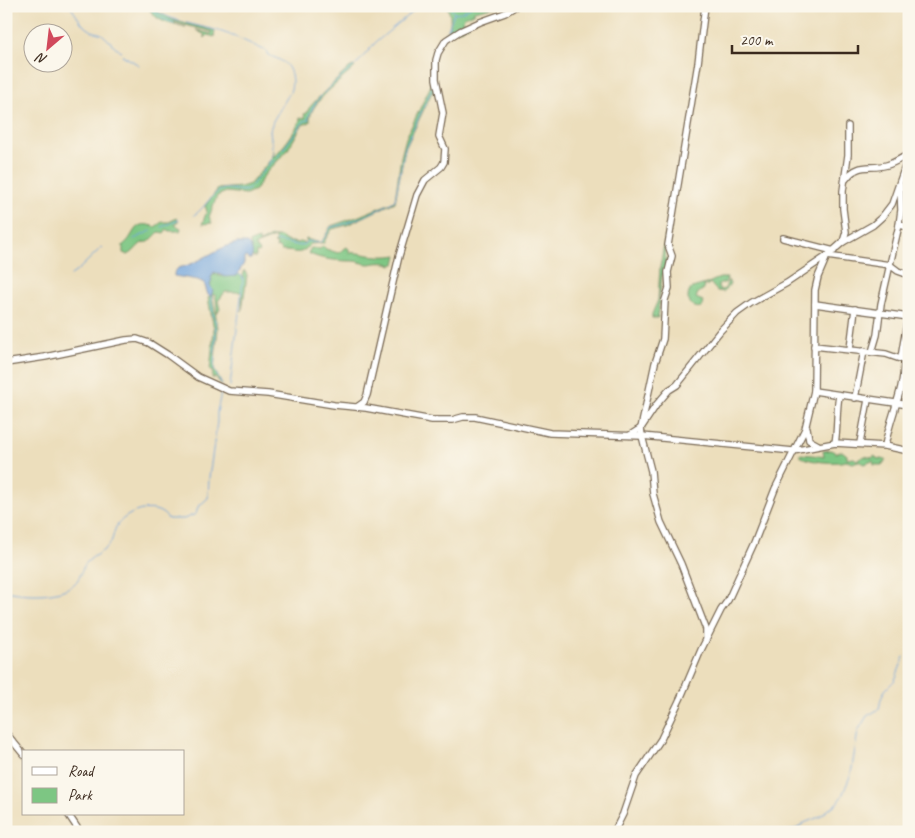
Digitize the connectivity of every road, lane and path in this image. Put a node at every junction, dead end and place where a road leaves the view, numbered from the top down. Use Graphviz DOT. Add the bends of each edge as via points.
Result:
graph roads {
  1 [pos="516,6"];
  2 [pos="705,6"];
  3 [pos="848,126"];
  4 [pos="909,155"];
  5 [pos="844,180"];
  6 [pos="900,182"];
  7 [pos="899,225"];
  8 [pos="909,227"];
  9 [pos="783,238"];
  10 [pos="843,242"];
  11 [pos="835,251"];
  12 [pos="827,256"];
  13 [pos="890,265"];
  14 [pos="909,275"];
  15 [pos="815,304"];
  16 [pos="855,309"];
  17 [pos="880,312"];
  18 [pos="908,314"];
  19 [pos="814,346"];
  20 [pos="850,349"];
  21 [pos="864,351"];
  22 [pos="872,352"];
  23 [pos="904,361"];
  24 [pos="6,363"];
  25 [pos="814,391"];
  26 [pos="367,396"];
  27 [pos="839,396"];
  28 [pos="855,398"];
  29 [pos="868,400"];
  30 [pos="897,404"];
  31 [pos="909,405"];
  32 [pos="357,407"];
  33 [pos="374,409"];
  34 [pos="807,423"];
  35 [pos="642,428"];
  36 [pos="629,435"];
  37 [pos="642,436"];
  38 [pos="835,442"];
  39 [pos="860,443"];
  40 [pos="819,445"];
  41 [pos="885,446"];
  42 [pos="793,450"];
  43 [pos="909,451"];
  44 [pos="706,640"];
  45 [pos="6,733"];
  46 [pos="22,753"];
  47 [pos="69,816"];
  48 [pos="80,832"];
  49 [pos="614,832"];
  1 -- 26 [label="street" via="460,31 446,40 438,52 436,79 443,113 439,136 445,149 444,162 425,180 417,195 399,256"];
  2 -- 35 [label="street" via="668,245 672,256 663,339"];
  3 -- 5 [label="street"];
  4 -- 5 [label="street" via="888,165 859,168"];
  4 -- 6 [label="street"];
  5 -- 10 [label="street" via="846,232"];
  6 -- 7 [label="street"];
  6 -- 10 [label="street" via="892,204 882,217"];
  7 -- 8 [label="street"];
  7 -- 13 [label="street"];
  9 -- 11 [label="street"];
  10 -- 11 [label="street"];
  11 -- 12 [label="street"];
  12 -- 13 [label="street"];
  12 -- 15 [label="street" via="818,277"];
  12 -- 35 [label="street" via="738,313 657,404"];
  13 -- 14 [label="street"];
  13 -- 17 [label="street"];
  15 -- 16 [label="street"];
  15 -- 19 [label="street"];
  16 -- 17 [label="street"];
  16 -- 20 [label="street"];
  17 -- 18 [label="street"];
  17 -- 22 [label="street"];
  18 -- 23 [label="street"];
  19 -- 20 [label="street"];
  19 -- 25 [label="street"];
  20 -- 21 [label="street"];
  21 -- 22 [label="street"];
  21 -- 28 [label="street"];
  22 -- 23 [label="street" via="893,355"];
  23 -- 30 [label="street"];
  24 -- 32 [label="street" via="143,340 198,377 224,390"];
  25 -- 27 [label="street"];
  25 -- 34 [label="street"];
  26 -- 32 [label="street"];
  26 -- 33 [label="street"];
  27 -- 28 [label="street"];
  27 -- 38 [label="street"];
  28 -- 29 [label="street"];
  29 -- 30 [label="street"];
  29 -- 39 [label="street"];
  30 -- 31 [label="street"];
  30 -- 41 [label="street"];
  32 -- 33 [label="street"];
  33 -- 36 [label="street" via="432,420 476,417 550,433"];
  34 -- 40 [label="street" via="809,440"];
  34 -- 42 [label="street"];
  35 -- 36 [label="street"];
  35 -- 37 [label="street"];
  36 -- 37 [label="street"];
  37 -- 42 [label="street"];
  37 -- 44 [label="street" via="661,522 706,629"];
  38 -- 39 [label="street"];
  38 -- 40 [label="street"];
  39 -- 41 [label="street"];
  40 -- 42 [label="street"];
  41 -- 43 [label="street"];
  42 -- 44 [label="street" via="728,600"];
  44 -- 49 [label="street" via="662,736 636,776"];
  45 -- 46 [label="street"];
  47 -- 48 [label="street"];
}
